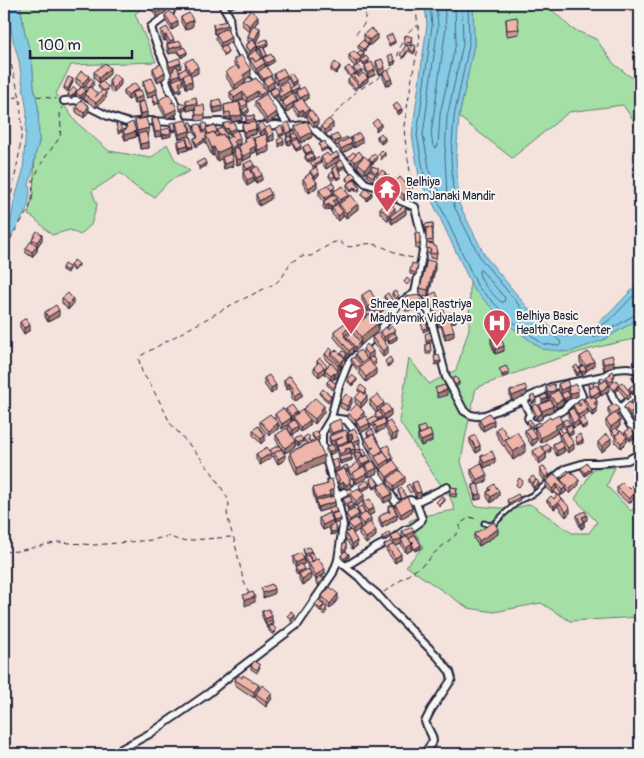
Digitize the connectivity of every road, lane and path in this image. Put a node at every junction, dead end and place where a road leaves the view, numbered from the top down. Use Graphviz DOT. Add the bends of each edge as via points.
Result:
graph roads {
  1 [pos="174,4"];
  2 [pos="222,4"];
  3 [pos="367,4"];
  4 [pos="415,4"];
  5 [pos="418,26"];
  6 [pos="356,34"];
  7 [pos="4,39"];
  8 [pos="38,96"];
  9 [pos="20,97"];
  10 [pos="4,98"];
  11 [pos="64,101"];
  12 [pos="330,119"];
  13 [pos="182,122"];
  14 [pos="290,127"];
  15 [pos="415,207"];
  16 [pos="4,224"];
  17 [pos="4,256"];
  18 [pos="422,259"];
  19 [pos="415,293"];
  20 [pos="640,370"];
  21 [pos="604,376"];
  22 [pos="576,382"];
  23 [pos="640,391"];
  24 [pos="524,400"];
  25 [pos="620,408"];
  26 [pos="331,418"];
  27 [pos="640,440"];
  28 [pos="640,454"];
  29 [pos="378,474"];
  30 [pos="549,481"];
  31 [pos="448,487"];
  32 [pos="337,496"];
  33 [pos="416,502"];
  34 [pos="484,523"];
  35 [pos="234,538"];
  36 [pos="4,552"];
  37 [pos="338,560"];
  38 [pos="346,566"];
  39 [pos="377,594"];
  40 [pos="250,595"];
  41 [pos="112,754"];
  42 [pos="422,754"];
  1 -- 13 [label="street" via="170,13 151,28 169,74 166,80"];
  2 -- 14 [label="street" via="229,16 231,34 242,55"];
  3 -- 6 [label="path" via="364,24"];
  4 -- 5 [label="path"];
  5 -- 12 [label="path" via="404,37 394,66 357,92"];
  5 -- 15 [label="path" via="420,39 404,126"];
  7 -- 9 [label="path"];
  8 -- 11 [label="path"];
  9 -- 10 [label="path"];
  9 -- 16 [label="path" via="22,130 19,155"];
  11 -- 13 [label="street" via="76,100 129,123"];
  11 -- 17 [label="path" via="60,114 60,137 33,180 29,210 12,236"];
  13 -- 14 [label="street"];
  14 -- 15 [label="street" via="309,126 365,183"];
  15 -- 18 [label="street" via="424,245"];
  18 -- 19 [label="street"];
  18 -- 35 [label="path" via="404,257 371,244 345,246 339,241 332,243 312,256 301,256 290,263 276,282 139,359 143,374 170,423 213,474 227,497 227,513"];
  19 -- 24 [label="street" via="429,312 446,377 464,412 476,416"];
  19 -- 26 [label="street" via="398,304 380,331 348,363"];
  20 -- 21 [label="street" via="615,369"];
  21 -- 22 [label="street"];
  21 -- 25 [label="street"];
  22 -- 24 [label="street" via="551,387"];
  22 -- 24 [label="street" via="582,396 535,424 528,418 530,414"];
  23 -- 25 [label="street"];
  25 -- 27 [label="street"];
  26 -- 29 [label="street" via="346,420 358,435"];
  26 -- 32 [label="street" via="322,433 322,445"];
  28 -- 30 [label="street" via="628,460 585,463 565,469"];
  29 -- 32 [label="street"];
  29 -- 33 [label="street" via="398,504 410,500"];
  30 -- 34 [label="lane" via="495,523"];
  31 -- 33 [label="street"];
  32 -- 37 [label="street" via="343,525"];
  33 -- 38 [label="street" via="422,519 419,523"];
  34 -- 39 [label="path" via="470,517 465,520 460,524 460,531 428,561"];
  35 -- 36 [label="path" via="180,541 169,536 94,545 59,542 18,552"];
  35 -- 40 [label="path" via="243,580"];
  37 -- 38 [label="street"];
  37 -- 41 [label="street" via="333,574 298,624 209,693 151,733"];
  38 -- 39 [label="street"];
  39 -- 42 [label="street" via="438,657 452,679 425,722 434,741"];
}
